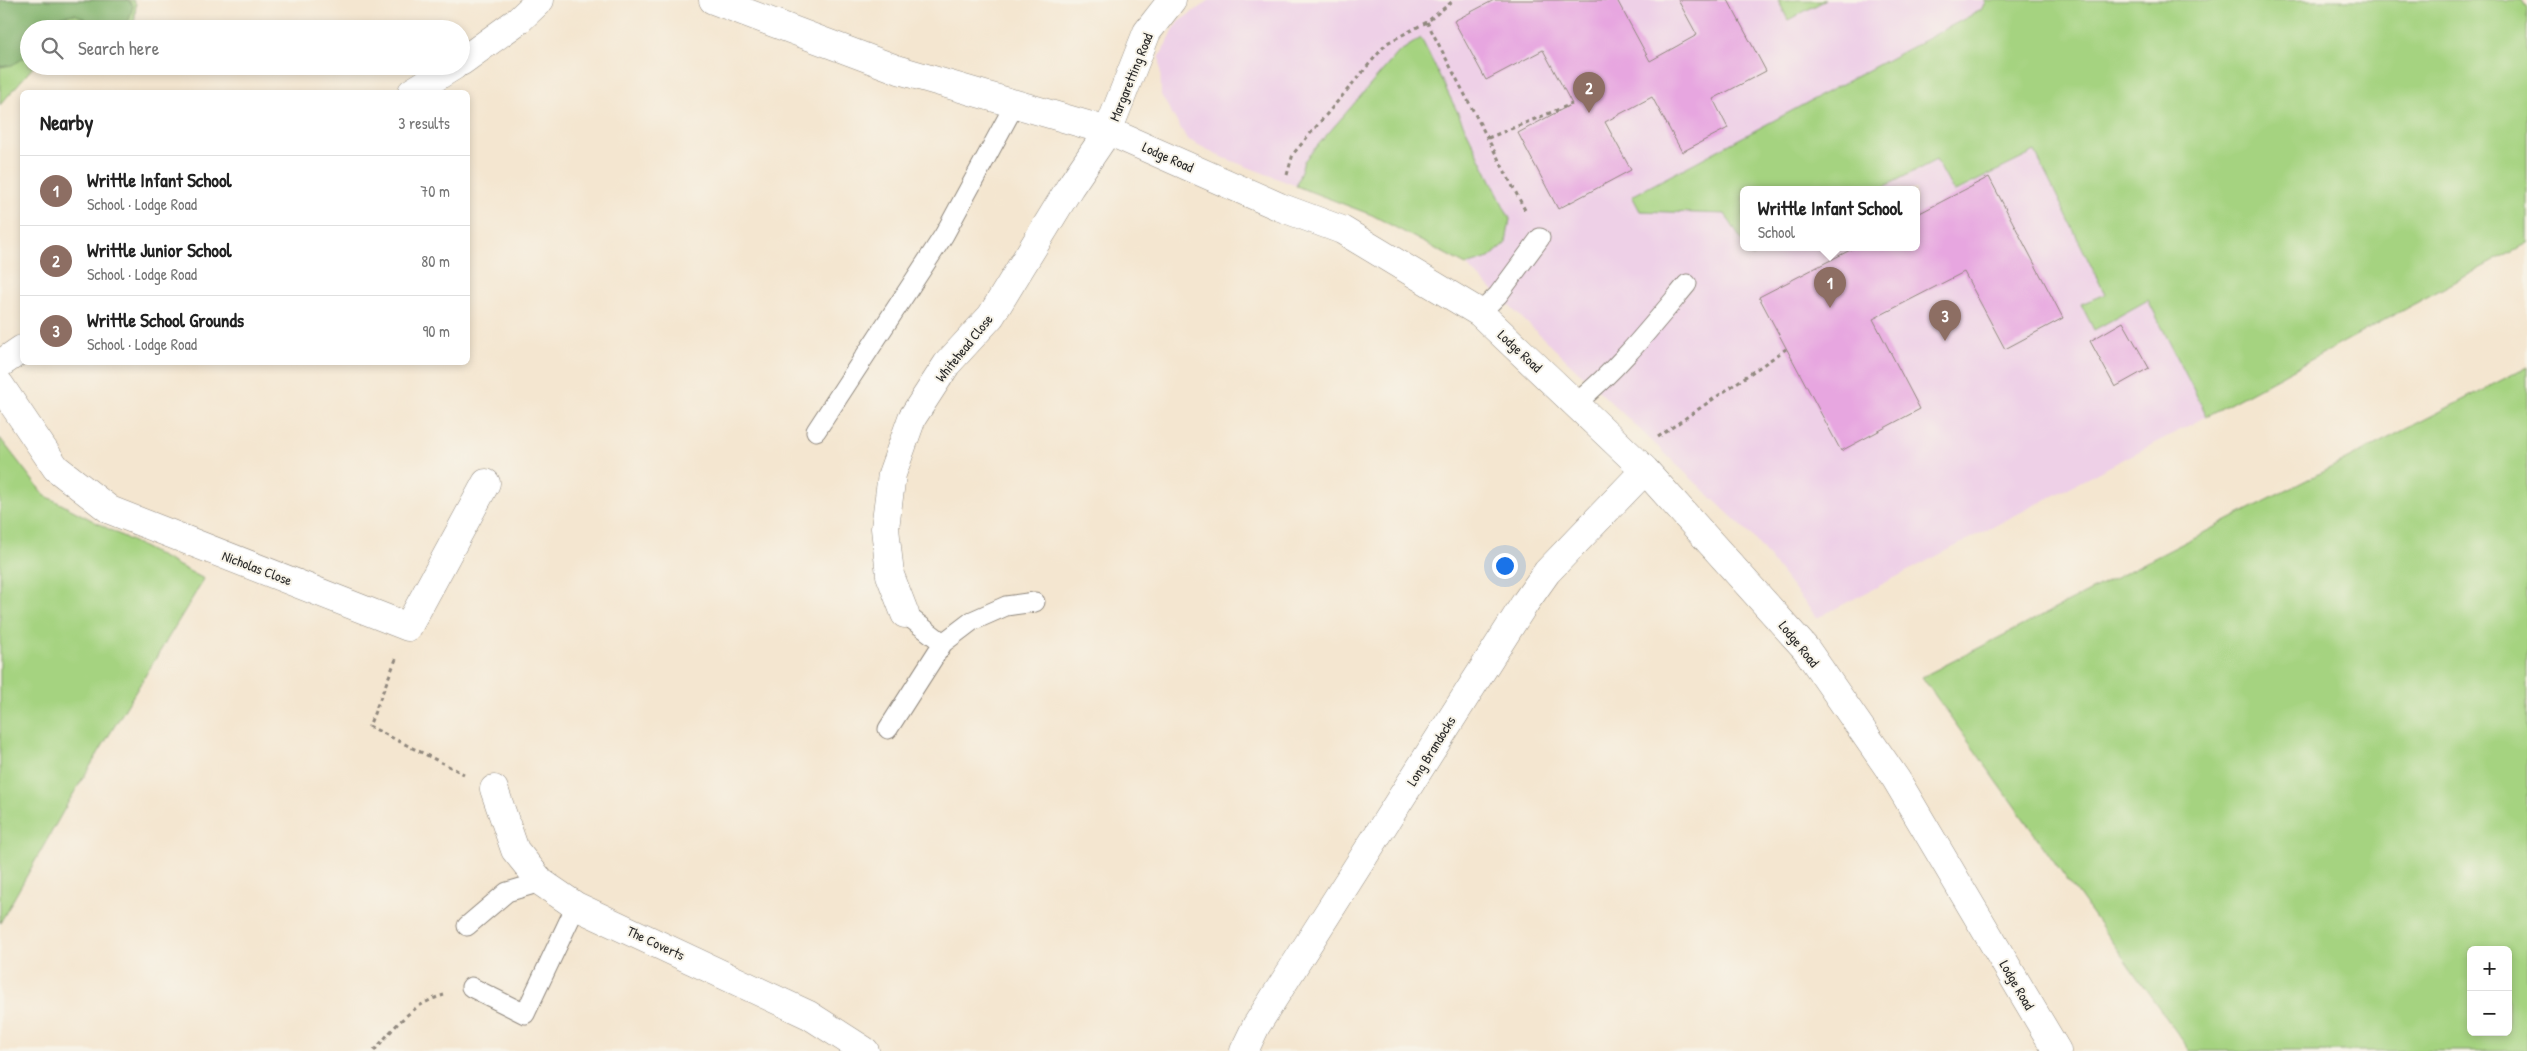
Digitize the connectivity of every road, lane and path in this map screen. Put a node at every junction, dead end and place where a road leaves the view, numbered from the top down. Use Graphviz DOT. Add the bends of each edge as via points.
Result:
graph roads {
  1 [pos="540,0"];
  2 [pos="713,0"];
  3 [pos="1172,0"];
  4 [pos="1454,0"];
  5 [pos="1427,22"];
  6 [pos="470,55"];
  7 [pos="439,75"];
  8 [pos="415,90"];
  9 [pos="1015,104"];
  10 [pos="1572,104"];
  11 [pos="1108,131"];
  12 [pos="1488,138"];
  13 [pos="1280,207"];
  14 [pos="1540,238"];
  15 [pos="1687,284"];
  16 [pos="1480,313"];
  17 [pos="1786,349"];
  18 [pos="20,350"];
  19 [pos="0,364"];
  20 [pos="0,385"];
  21 [pos="1576,403"];
  22 [pos="816,431"];
  23 [pos="1638,464"];
  24 [pos="486,483"];
  25 [pos="1035,602"];
  26 [pos="905,614"];
  27 [pos="408,627"];
  28 [pos="943,642"];
  29 [pos="888,729"];
  30 [pos="494,789"];
  31 [pos="541,882"];
  32 [pos="576,906"];
  33 [pos="467,926"];
  34 [pos="472,987"];
  35 [pos="374,1051"];
  36 [pos="865,1051"];
  37 [pos="1244,1051"];
  38 [pos="2057,1051"];
  1 -- 6 [label="street" via="519,20"];
  2 -- 9 [label="street, Lodge Road" via="899,70"];
  3 -- 11 [label="street, Margaretting Road" via="1147,32"];
  4 -- 5 [label="path"];
  5 -- 12 [label="path"];
  5 -- 13 [label="path" via="1387,43 1293,154"];
  7 -- 8 [label="street"];
  9 -- 11 [label="street, Lodge Road"];
  9 -- 22 [label="lane" via="944,235"];
  10 -- 12 [label="path"];
  11 -- 13 [label="street, Lodge Road"];
  11 -- 26 [label="street, Whitehead Close" via="991,316 947,364 912,418 892,474 885,528 890,575"];
  12 -- 14 [label="path"];
  13 -- 16 [label="street, Lodge Road" via="1342,230"];
  14 -- 16 [label="lane" via="1498,295"];
  15 -- 21 [label="lane" via="1637,344"];
  16 -- 21 [label="street, Lodge Road"];
  17 -- 23 [label="path" via="1652,441"];
  18 -- 19 [label="street"];
  20 -- 27 [label="street, Nicholas Close" via="56,468 110,510"];
  21 -- 23 [label="street, Lodge Road"];
  23 -- 37 [label="street, Long Brandocks" via="1525,603 1262,1017"];
  23 -- 38 [label="street, Lodge Road" via="1806,650 1896,779"];
  24 -- 27 [label="street"];
  25 -- 28 [label="lane" via="1006,606 972,621"];
  26 -- 28 [label="lane"];
  27 -- 30 [label="path" via="369,726"];
  28 -- 29 [label="lane"];
  30 -- 31 [label="street, The Coverts" via="515,850"];
  31 -- 32 [label="street, The Coverts"];
  31 -- 33 [label="lane" via="507,892"];
  32 -- 34 [label="lane" via="525,1014"];
  32 -- 36 [label="street, The Coverts" via="809,1015"];
  34 -- 35 [label="path" via="428,999 405,1015"];
}
